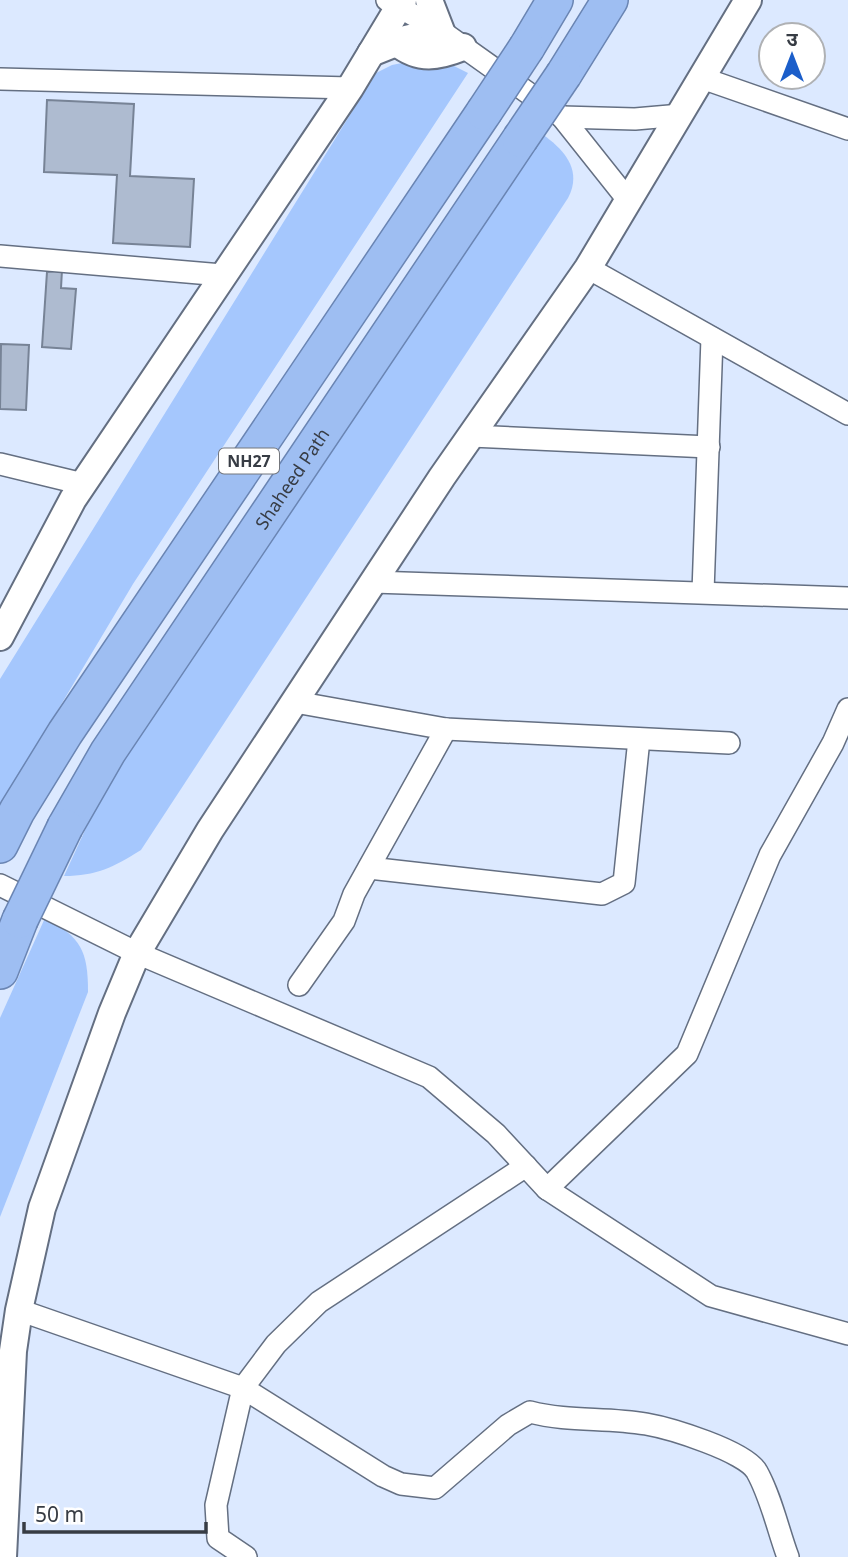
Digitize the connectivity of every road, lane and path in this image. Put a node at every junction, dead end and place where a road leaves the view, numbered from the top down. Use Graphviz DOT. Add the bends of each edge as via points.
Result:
graph roads {
  1 [pos="429,0"];
  2 [pos="555,0"];
  3 [pos="610,0"];
  4 [pos="748,0"];
  5 [pos="396,3"];
  6 [pos="441,31"];
  7 [pos="397,43"];
  8 [pos="463,47"];
  9 [pos="371,53"];
  10 [pos="702,78"];
  11 [pos="0,79"];
  12 [pos="350,88"];
  13 [pos="681,115"];
  14 [pos="562,117"];
  15 [pos="848,129"];
  16 [pos="628,200"];
  17 [pos="0,256"];
  18 [pos="588,268"];
  19 [pos="222,275"];
  20 [pos="712,338"];
  21 [pos="848,414"];
  22 [pos="471,436"];
  23 [pos="709,447"];
  24 [pos="0,464"];
  25 [pos="83,484"];
  26 [pos="373,582"];
  27 [pos="704,592"];
  28 [pos="848,598"];
  29 [pos="0,636"];
  30 [pos="295,702"];
  31 [pos="848,709"];
  32 [pos="446,729"];
  33 [pos="639,739"];
  34 [pos="729,743"];
  35 [pos="841,747"];
  36 [pos="0,845"];
  37 [pos="369,868"];
  38 [pos="0,885"];
  39 [pos="137,953"];
  40 [pos="0,971"];
  41 [pos="299,985"];
  42 [pos="526,1166"];
  43 [pos="547,1189"];
  44 [pos="19,1310"];
  45 [pos="848,1334"];
  46 [pos="243,1388"];
  47 [pos="3,1557"];
  48 [pos="246,1557"];
  49 [pos="788,1557"];
  1 -- 6 [label="street"];
  2 -- 36 [label="highway, NH27, bridge" via="65,733"];
  3 -- 40 [label="highway, Shaheed Path / NH27, bridge" via="108,752 65,827"];
  4 -- 10 [label="street"];
  5 -- 6 [label="street"];
  5 -- 9 [label="street"];
  6 -- 7 [label="street"];
  6 -- 8 [label="street"];
  7 -- 8 [label="street" via="415,55 428,57"];
  7 -- 9 [label="street"];
  8 -- 14 [label="street"];
  9 -- 12 [label="street"];
  10 -- 13 [label="street"];
  10 -- 15 [label="street"];
  11 -- 12 [label="street"];
  12 -- 19 [label="street"];
  13 -- 14 [label="street"];
  13 -- 16 [label="street"];
  14 -- 16 [label="street"];
  16 -- 18 [label="street"];
  17 -- 19 [label="street"];
  18 -- 20 [label="street"];
  18 -- 22 [label="street"];
  19 -- 25 [label="street"];
  20 -- 21 [label="street"];
  20 -- 23 [label="street"];
  22 -- 23 [label="street"];
  22 -- 26 [label="street"];
  23 -- 27 [label="street"];
  24 -- 25 [label="street"];
  25 -- 29 [label="street"];
  26 -- 27 [label="street"];
  26 -- 30 [label="street"];
  27 -- 28 [label="street"];
  30 -- 32 [label="street"];
  30 -- 39 [label="street" via="209,830"];
  31 -- 35 [label="street"];
  32 -- 33 [label="street"];
  32 -- 37 [label="street"];
  33 -- 34 [label="street"];
  33 -- 37 [label="street" via="624,883 603,894"];
  35 -- 43 [label="street" via="770,855 687,1054"];
  37 -- 41 [label="street" via="344,920"];
  38 -- 39 [label="street"];
  39 -- 42 [label="street" via="429,1077 496,1133"];
  39 -- 44 [label="street" via="42,1208"];
  42 -- 43 [label="street"];
  42 -- 46 [label="street" via="319,1301 276,1344"];
  43 -- 45 [label="street" via="711,1296"];
  44 -- 46 [label="street"];
  44 -- 47 [label="street"];
  46 -- 48 [label="street" via="216,1505 218,1538"];
  46 -- 49 [label="street" via="383,1476 401,1484 435,1488 508,1425 530,1412 564,1420 648,1424 729,1451 756,1469"];
}
